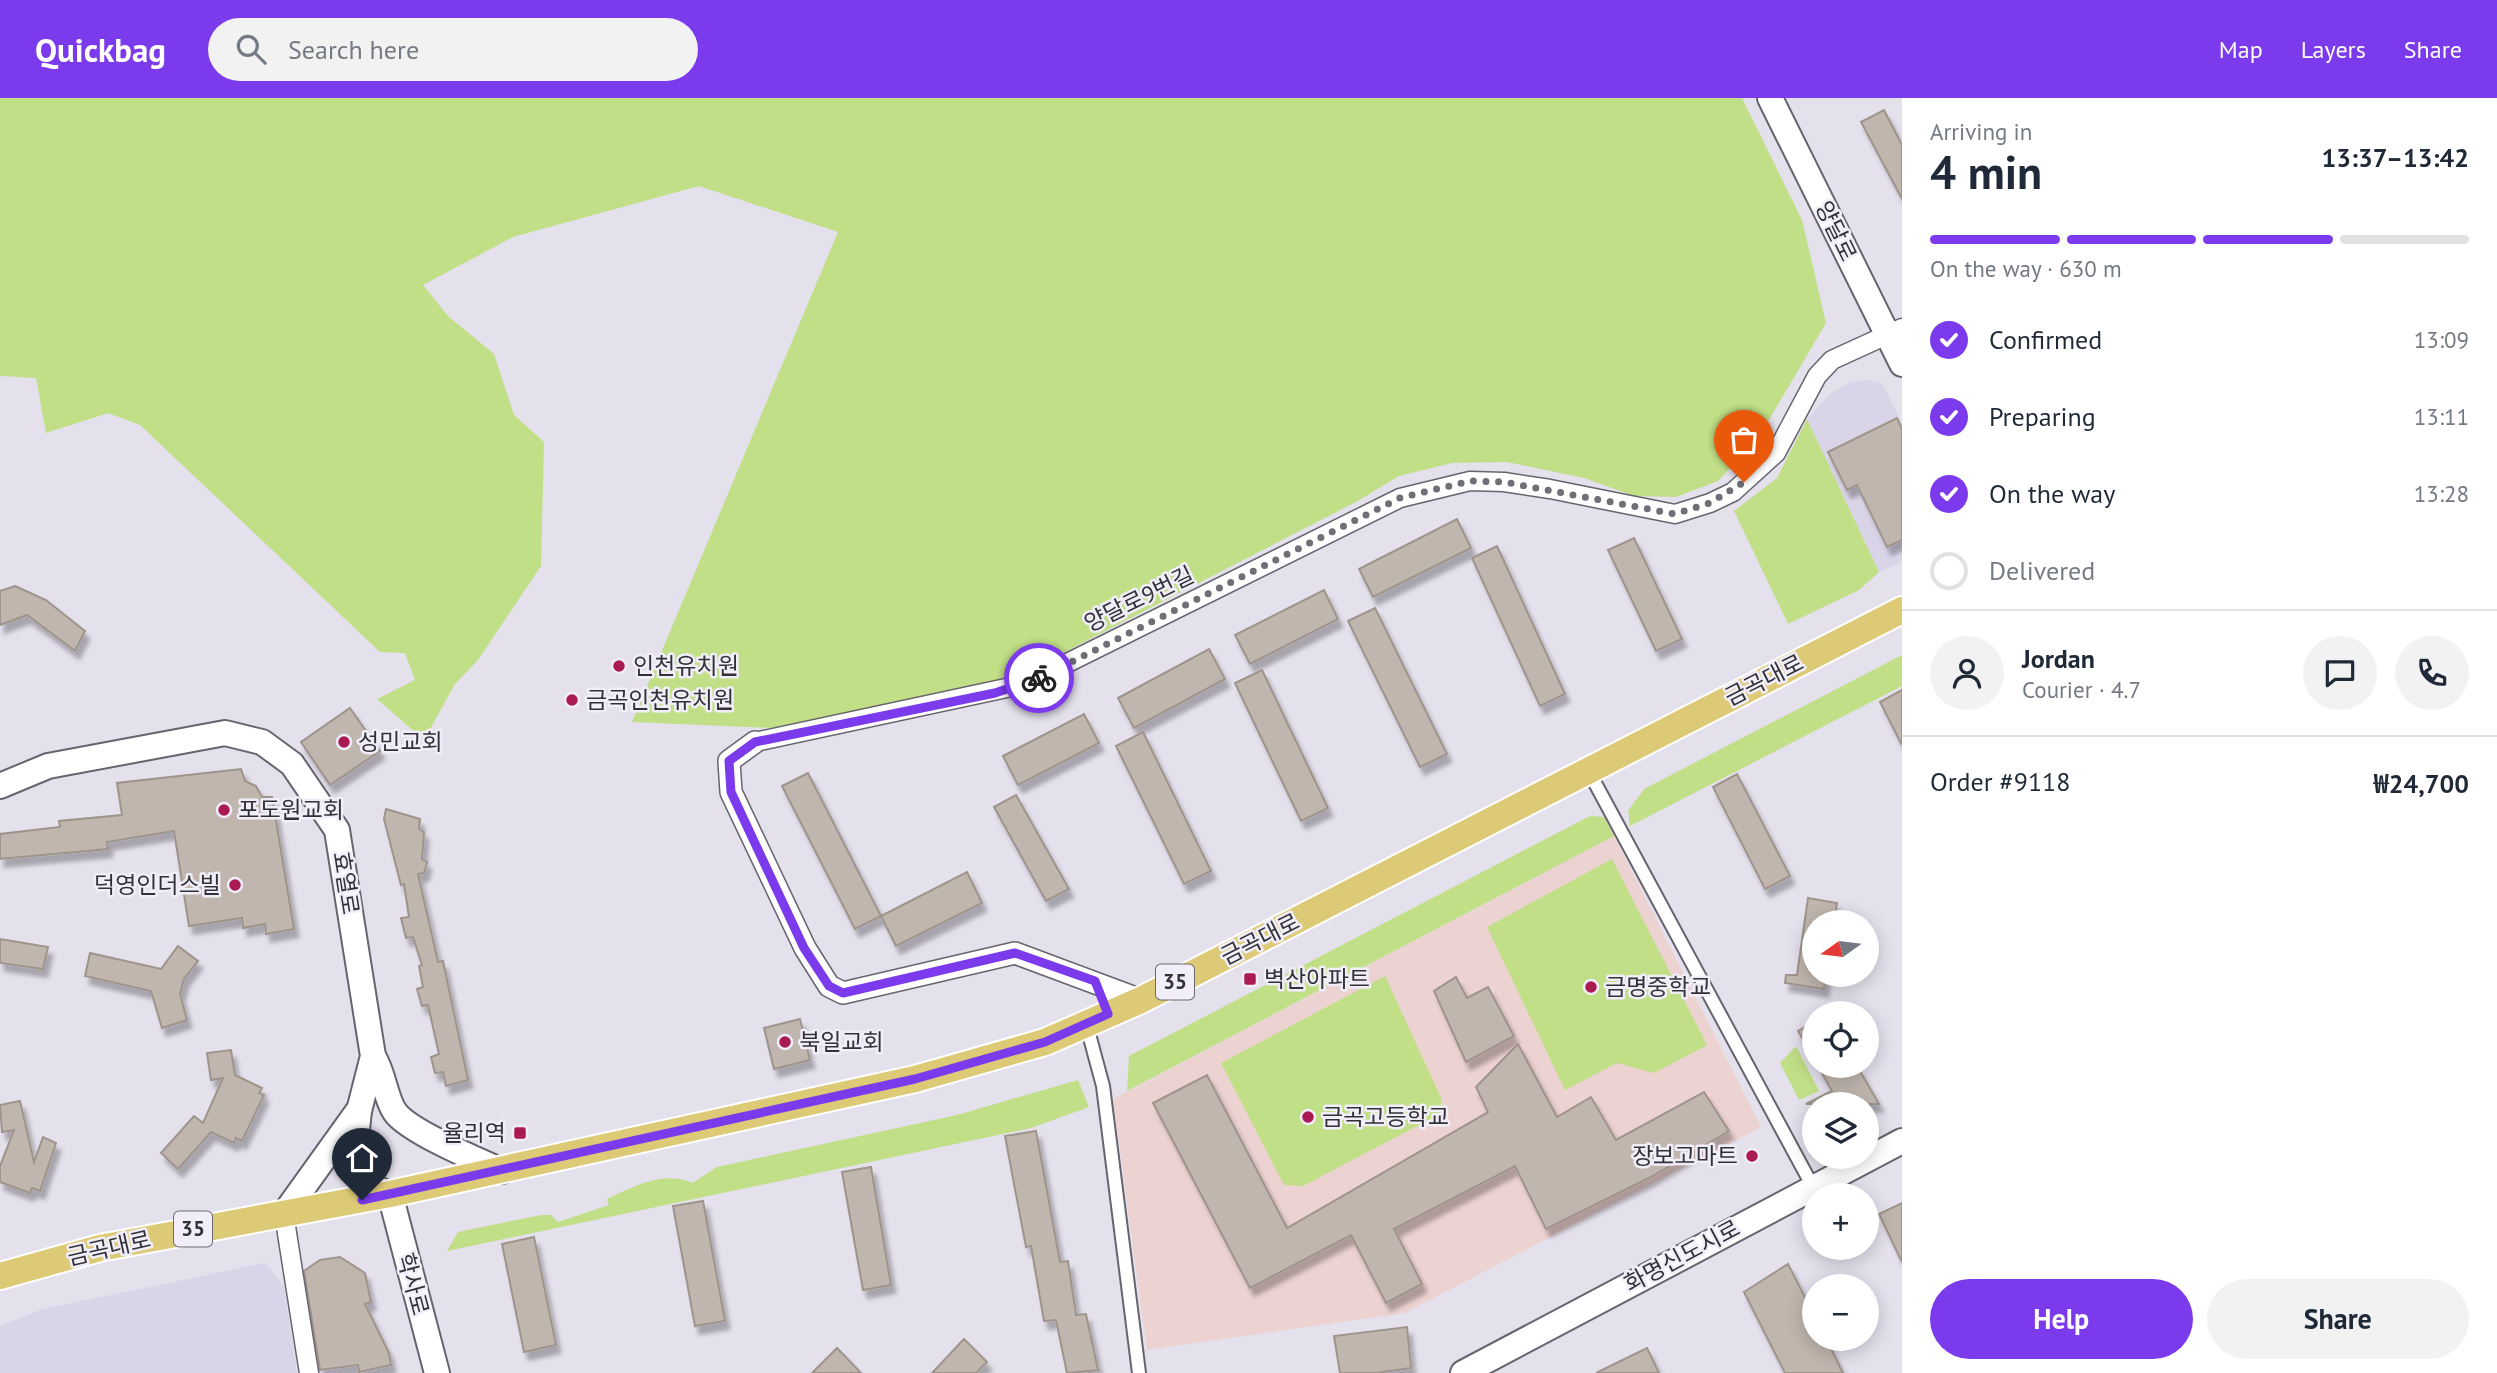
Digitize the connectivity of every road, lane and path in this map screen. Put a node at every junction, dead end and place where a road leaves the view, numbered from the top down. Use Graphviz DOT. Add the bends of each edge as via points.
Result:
graph roads {
  1 [pos="1770,98"];
  2 [pos="1895,331"];
  3 [pos="1902,365"];
  4 [pos="1902,610"];
  5 [pos="755,742"];
  6 [pos="1588,770"];
  7 [pos="0,786"];
  8 [pos="1095,981"];
  9 [pos="1141,1000"];
  10 [pos="1097,1019"];
  11 [pos="373,1056"];
  12 [pos="396,1113"];
  13 [pos="358,1116"];
  14 [pos="1902,1141"];
  15 [pos="502,1171"];
  16 [pos="1811,1183"];
  17 [pos="1821,1183"];
  18 [pos="1802,1193"];
  19 [pos="390,1194"];
  20 [pos="284,1214"];
  21 [pos="0,1276"];
  22 [pos="309,1373"];
  23 [pos="437,1373"];
  24 [pos="1139,1373"];
  25 [pos="1463,1373"];
  1 -- 2 [label="main road, 양달로"];
  2 -- 3 [label="main road, 양달로"];
  2 -- 5 [label="street, 양달로9번길" via="1832,360 1817,376 1776,453 1733,492 1710,503 1675,514 1504,482 1470,481 1439,488 1400,498 1025,684"];
  4 -- 6 [label="main road, 금곡대로 / 35"];
  5 -- 8 [label="street, 양달로9번길" via="729,761 731,792 804,948 829,986 843,993 1015,953"];
  6 -- 9 [label="main road, 금곡대로 / 35"];
  6 -- 16 [label="street"];
  7 -- 11 [label="main road, 효열로" via="48,766 225,733 262,742 292,764 337,830"];
  8 -- 9 [label="street, 양달로9번길"];
  8 -- 10 [label="street"];
  9 -- 10 [label="main road, 금곡대로 / 35"];
  10 -- 15 [label="main road, 금곡대로 / 35" via="1045,1042 915,1079"];
  10 -- 24 [label="street"];
  11 -- 12 [label="main road"];
  11 -- 13 [label="main road, 효열로"];
  12 -- 13 [label="main road" via="374,1105"];
  12 -- 15 [label="main road" via="450,1149"];
  13 -- 19 [label="main road" via="356,1152 361,1175 370,1186"];
  13 -- 20 [label="main road"];
  14 -- 17 [label="main road, 화명신도시로"];
  15 -- 19 [label="main road, 금곡대로 / 35"];
  18 -- 25 [label="main road, 화명신도시로"];
  19 -- 20 [label="main road, 금곡대로 / 35"];
  19 -- 23 [label="main road, 학사로"];
  20 -- 21 [label="main road, 금곡대로 / 35" via="100,1248"];
  20 -- 22 [label="street"];
}
